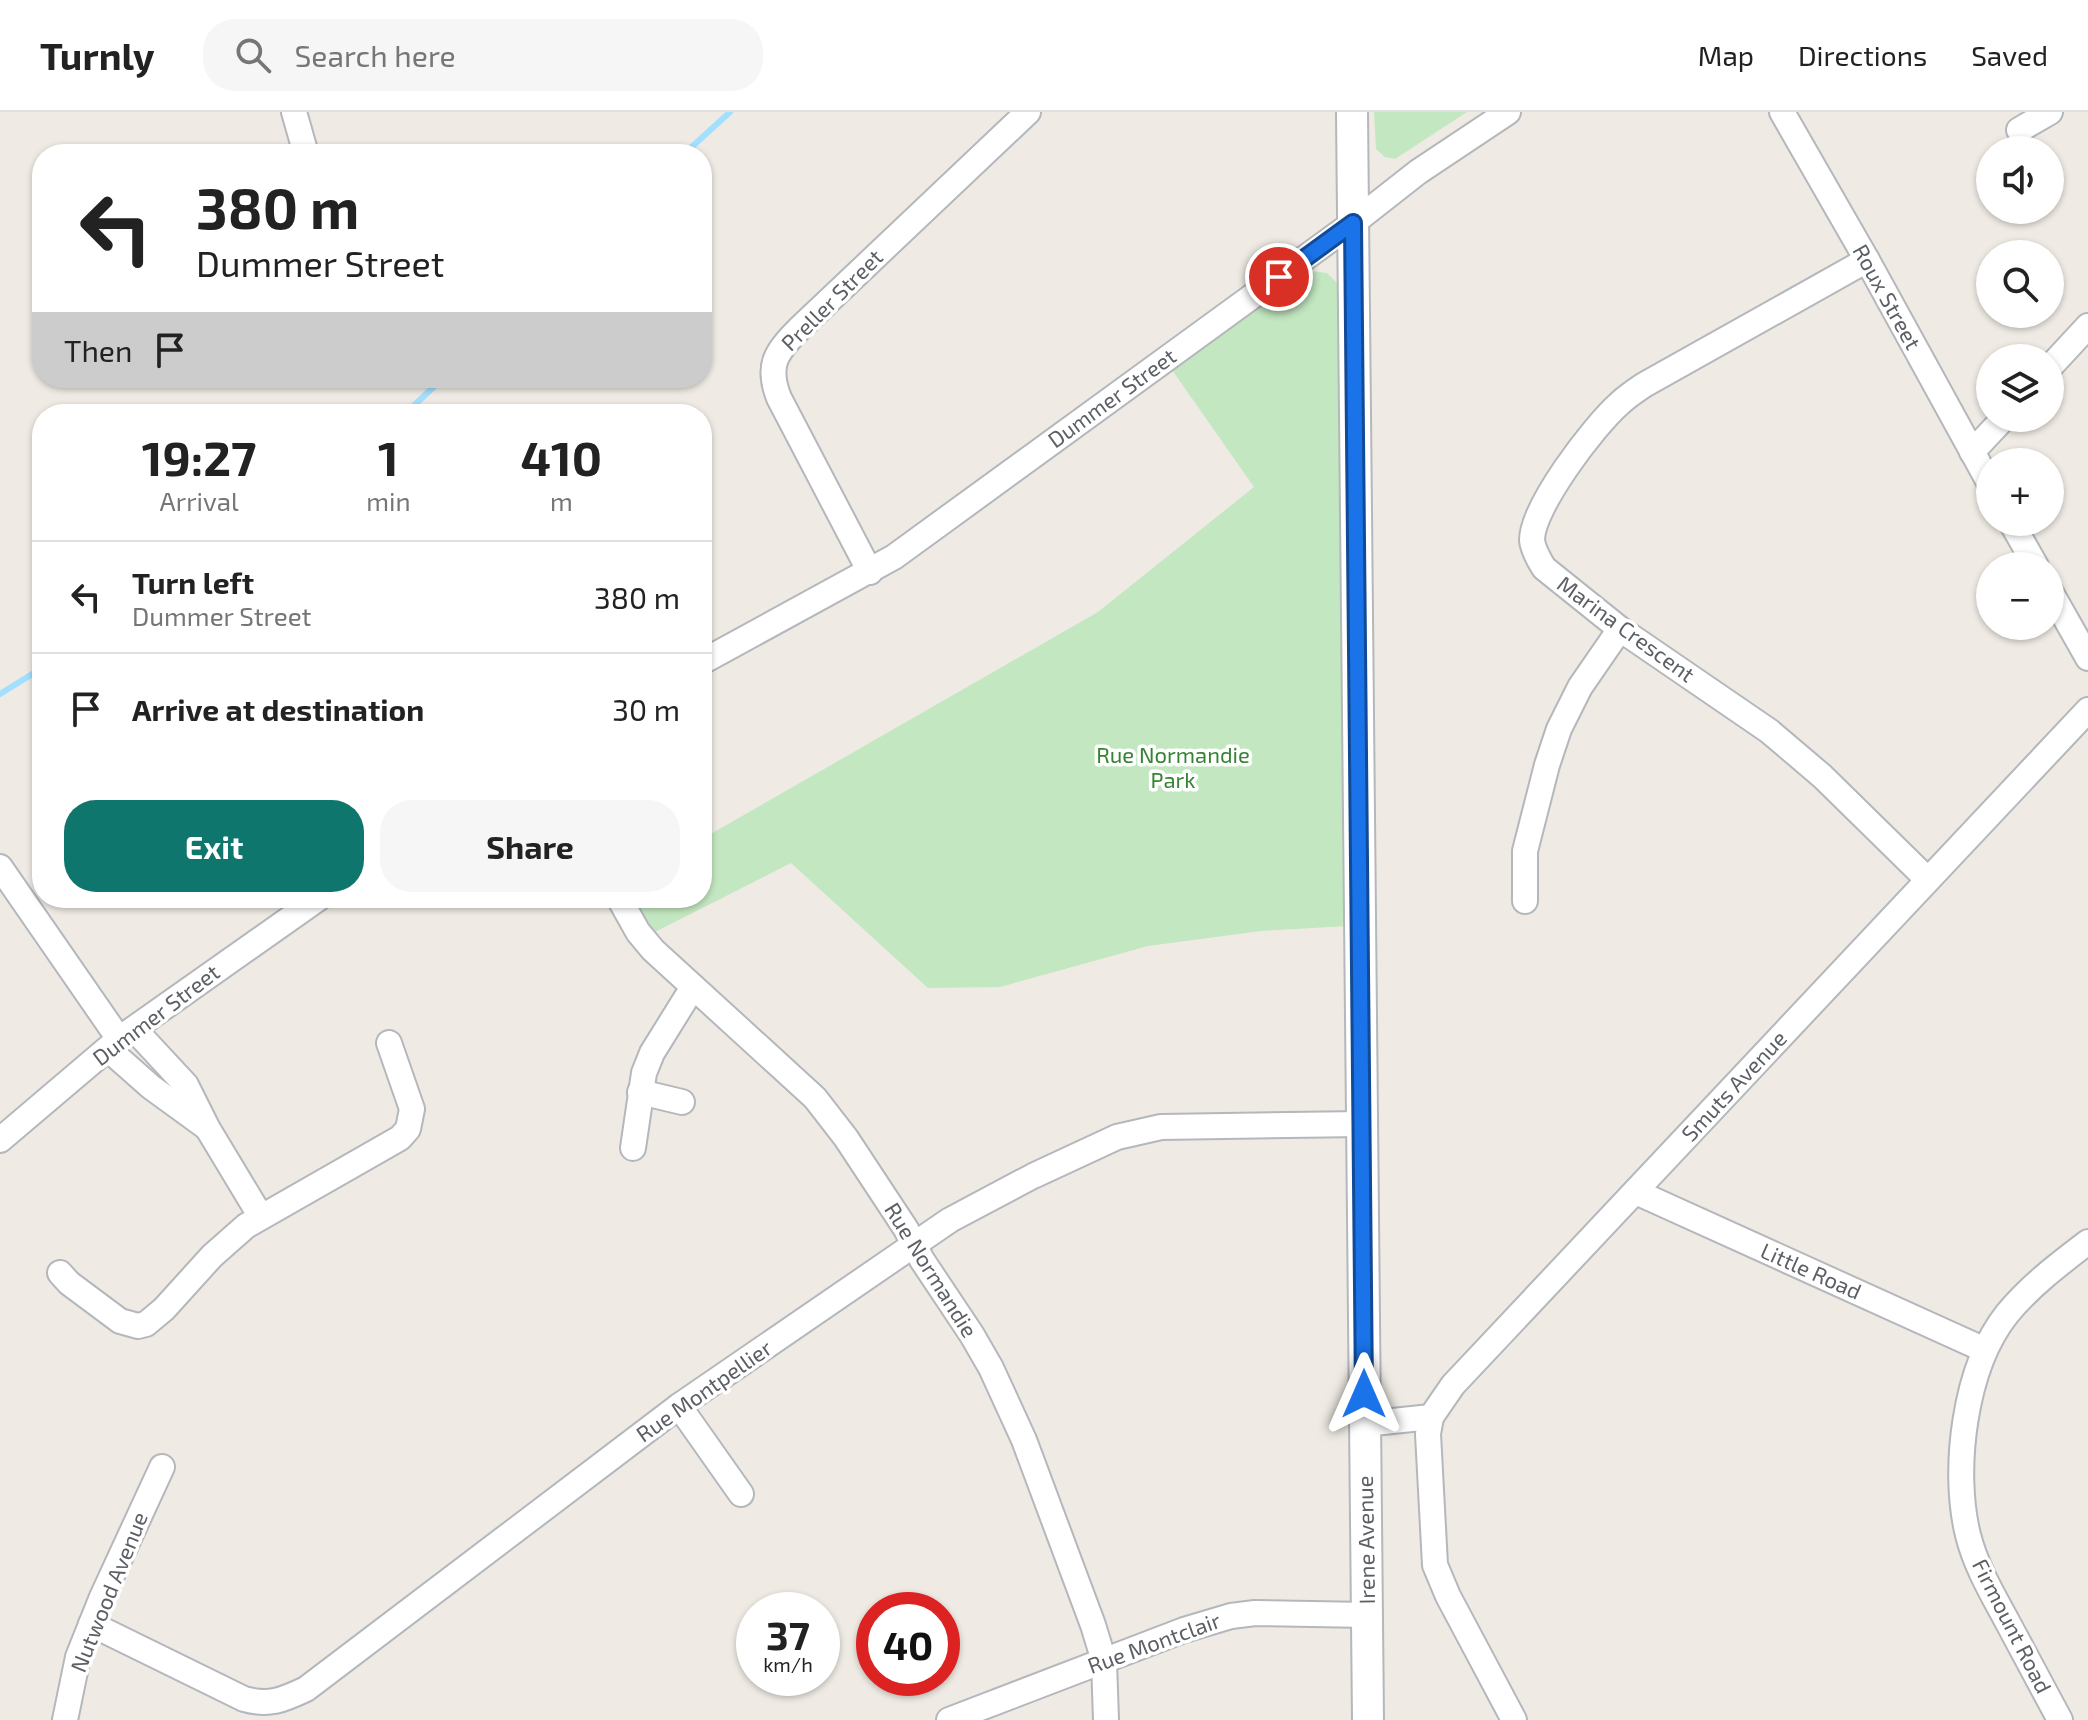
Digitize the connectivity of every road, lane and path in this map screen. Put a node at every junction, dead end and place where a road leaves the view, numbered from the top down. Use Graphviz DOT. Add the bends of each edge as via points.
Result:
graph roads {
  1 [pos="294,112"];
  2 [pos="1028,112"];
  3 [pos="1352,112"];
  4 [pos="1508,112"];
  5 [pos="1782,112"];
  6 [pos="2050,112"];
  7 [pos="2019,130"];
  8 [pos="303,144"];
  9 [pos="1353,223"];
  10 [pos="1867,260"];
  11 [pos="2088,326"];
  12 [pos="2064,352"];
  13 [pos="1991,432"];
  14 [pos="1972,452"];
  15 [pos="1976,459"];
  16 [pos="870,572"];
  17 [pos="2064,616"];
  18 [pos="1620,629"];
  19 [pos="712,657"];
  20 [pos="2088,658"];
  21 [pos="2088,710"];
  22 [pos="0,867"];
  23 [pos="1927,879"];
  24 [pos="1525,901"];
  25 [pos="305,908"];
  26 [pos="625,908"];
  27 [pos="693,987"];
  28 [pos="120,1039"];
  29 [pos="389,1043"];
  30 [pos="640,1092"];
  31 [pos="682,1102"];
  32 [pos="1362,1124"];
  33 [pos="0,1140"];
  34 [pos="633,1148"];
  35 [pos="1636,1192"];
  36 [pos="261,1217"];
  37 [pos="2088,1242"];
  38 [pos="914,1245"];
  39 [pos="60,1273"];
  40 [pos="1985,1350"];
  41 [pos="679,1406"];
  42 [pos="1431,1417"];
  43 [pos="1364,1424"];
  44 [pos="162,1467"];
  45 [pos="741,1494"];
  46 [pos="1368,1615"];
  47 [pos="91,1624"];
  48 [pos="1104,1661"];
  49 [pos="65,1720"];
  50 [pos="949,1720"];
  51 [pos="1106,1720"];
  52 [pos="1368,1720"];
  53 [pos="1514,1720"];
  54 [pos="2060,1720"];
  1 -- 8 [label="street"];
  2 -- 16 [label="street, Preller Street" via="800,328 775,360 772,376 779,398"];
  3 -- 9 [label="street, Irene Avenue"];
  4 -- 9 [label="street, Dummer Street"];
  5 -- 10 [label="street, Roux Street"];
  6 -- 7 [label="street"];
  9 -- 16 [label="street, Dummer Street"];
  9 -- 32 [label="street, Irene Avenue"];
  10 -- 14 [label="street, Roux Street"];
  10 -- 18 [label="street, Marina Crescent" via="1621,401 1544,502 1532,539 1536,557"];
  11 -- 12 [label="street"];
  13 -- 14 [label="street"];
  14 -- 15 [label="street, Roux Street"];
  16 -- 19 [label="street, Dummer Street"];
  17 -- 20 [label="street"];
  18 -- 23 [label="street, Marina Crescent" via="1769,731"];
  18 -- 24 [label="street" via="1580,687 1555,741 1525,851"];
  21 -- 23 [label="street, Smuts Avenue"];
  22 -- 28 [label="street"];
  23 -- 35 [label="street, Smuts Avenue"];
  25 -- 28 [label="street, Dummer Street"];
  26 -- 27 [label="street, Rue Normandie" via="645,941"];
  27 -- 30 [label="street" via="652,1053"];
  27 -- 38 [label="street, Rue Normandie" via="815,1098"];
  28 -- 33 [label="street, Dummer Street"];
  28 -- 36 [label="street" via="151,1087 208,1129"];
  29 -- 36 [label="street" via="412,1109 408,1129"];
  30 -- 31 [label="street"];
  30 -- 34 [label="street"];
  32 -- 38 [label="street, Rue Montpellier" via="1137,1130 1033,1176"];
  32 -- 43 [label="street, Irene Avenue"];
  35 -- 40 [label="street, Little Road"];
  35 -- 42 [label="street, Smuts Avenue" via="1453,1385"];
  36 -- 39 [label="street" via="230,1239 146,1324 120,1321"];
  37 -- 40 [label="street, Firmount Road" via="2039,1279 2005,1316"];
  38 -- 41 [label="street, Rue Montpellier"];
  38 -- 48 [label="street, Rue Normandie" via="1003,1393"];
  40 -- 54 [label="street, Firmount Road" via="1961,1448 1961,1495 1969,1537 1985,1581"];
  41 -- 45 [label="street"];
  41 -- 47 [label="street, Rue Montpellier" via="285,1700 244,1699"];
  42 -- 43 [label="street"];
  42 -- 53 [label="street" via="1435,1565"];
  43 -- 46 [label="street, Irene Avenue"];
  44 -- 47 [label="street, Nutwood Avenue"];
  46 -- 48 [label="street, Rue Montclair" via="1231,1616"];
  46 -- 52 [label="street, Irene Avenue"];
  47 -- 49 [label="street, Nutwood Avenue"];
  48 -- 50 [label="street, Rue Montclair"];
  48 -- 51 [label="street, Rue Normandie"];
}
